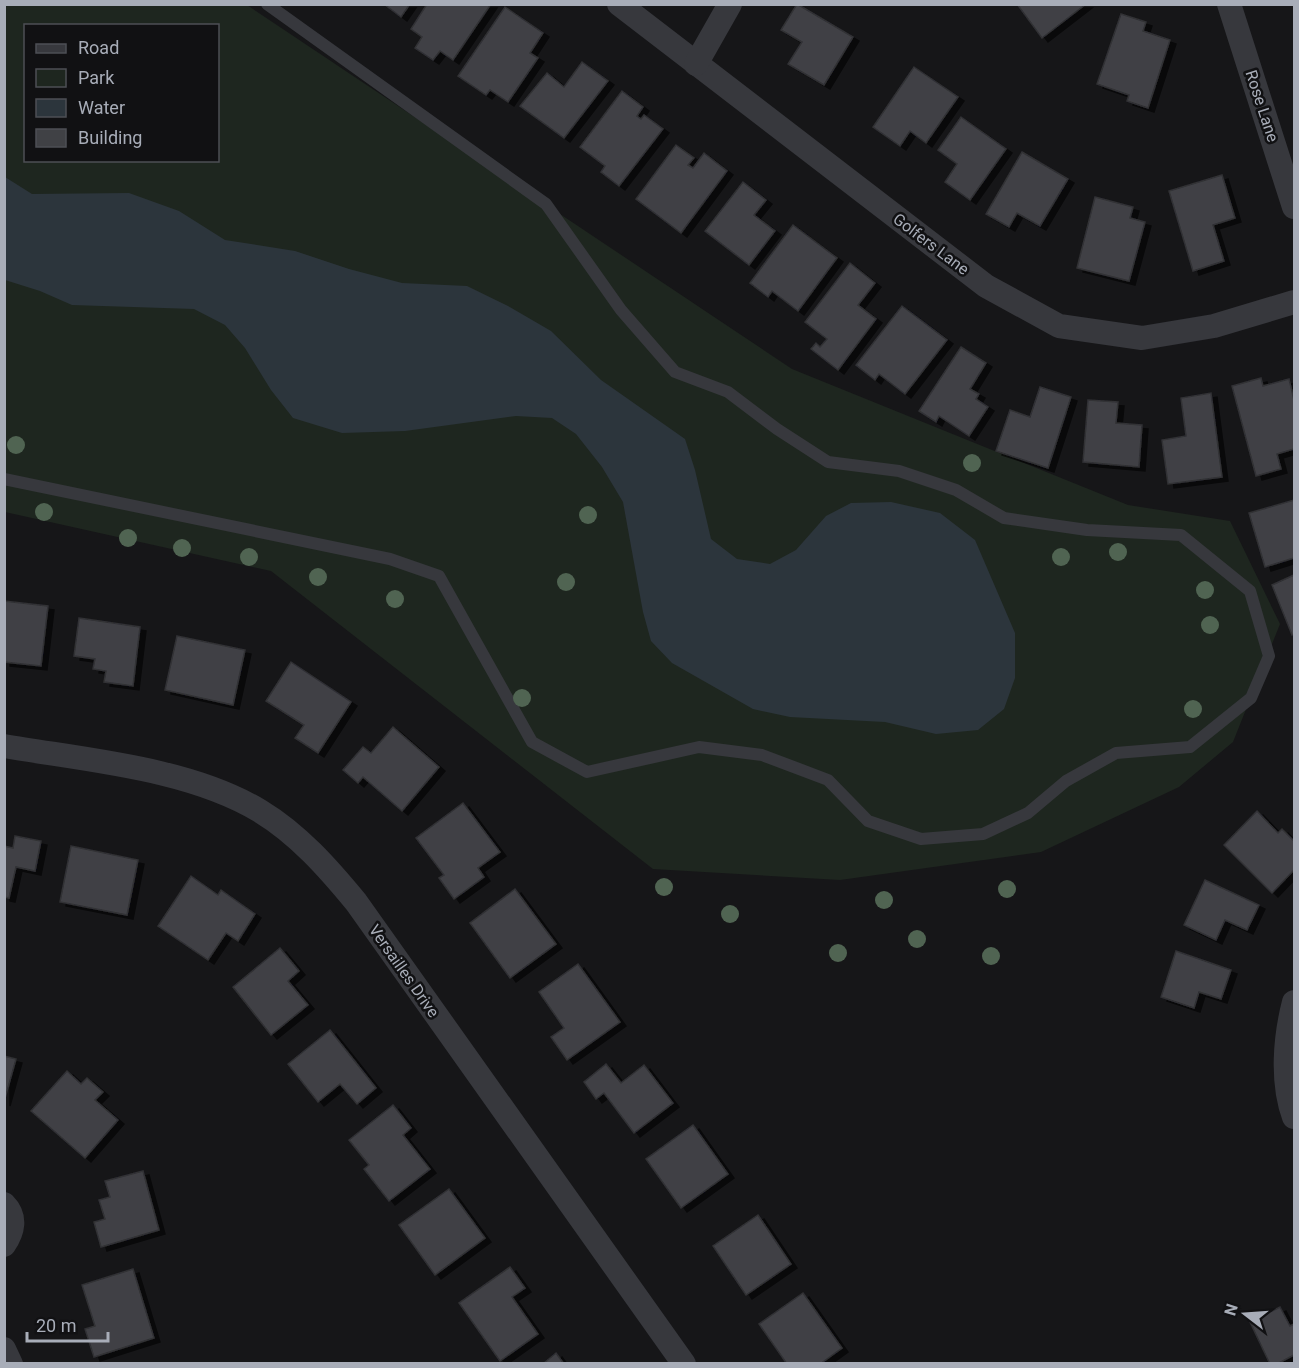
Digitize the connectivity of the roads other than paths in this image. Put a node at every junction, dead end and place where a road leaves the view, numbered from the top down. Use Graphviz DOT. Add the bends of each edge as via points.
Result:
graph roads {
  1 [pos="267,4"];
  2 [pos="619,4"];
  3 [pos="730,4"];
  4 [pos="1229,4"];
  5 [pos="696,64"];
  6 [pos="1294,207"];
  7 [pos="1294,302"];
  8 [pos="4,479"];
  9 [pos="4,746"];
  10 [pos="1294,1002"];
  11 [pos="1294,1117"];
  12 [pos="4,1204"];
  13 [pos="4,1245"];
  14 [pos="4,1348"];
  15 [pos="11,1364"];
  16 [pos="684,1364"];
  1 -- 8 [label="lane" via="546,204 621,310 675,372 728,392 828,462 899,471 956,490 1004,518 1087,530 1181,535 1250,591 1269,656 1251,698 1190,747 1116,753 1066,781 1028,813 983,834 921,839 868,821 828,780 762,755 699,747 588,772 541,747 532,742 439,576 390,559"];
  2 -- 5 [label="street, Golfers Lane"];
  3 -- 5 [label="street"];
  4 -- 6 [label="street, Rose Lane"];
  5 -- 7 [label="street, Golfers Lane" via="986,286 1059,326 1142,338 1214,326"];
  9 -- 16 [label="street, Versailles Drive" via="181,778 260,811 296,839 356,902"];
  10 -- 11 [label="street" via="1285,1062"];
  12 -- 13 [label="street" via="13,1220"];
  14 -- 15 [label="street"];
}
